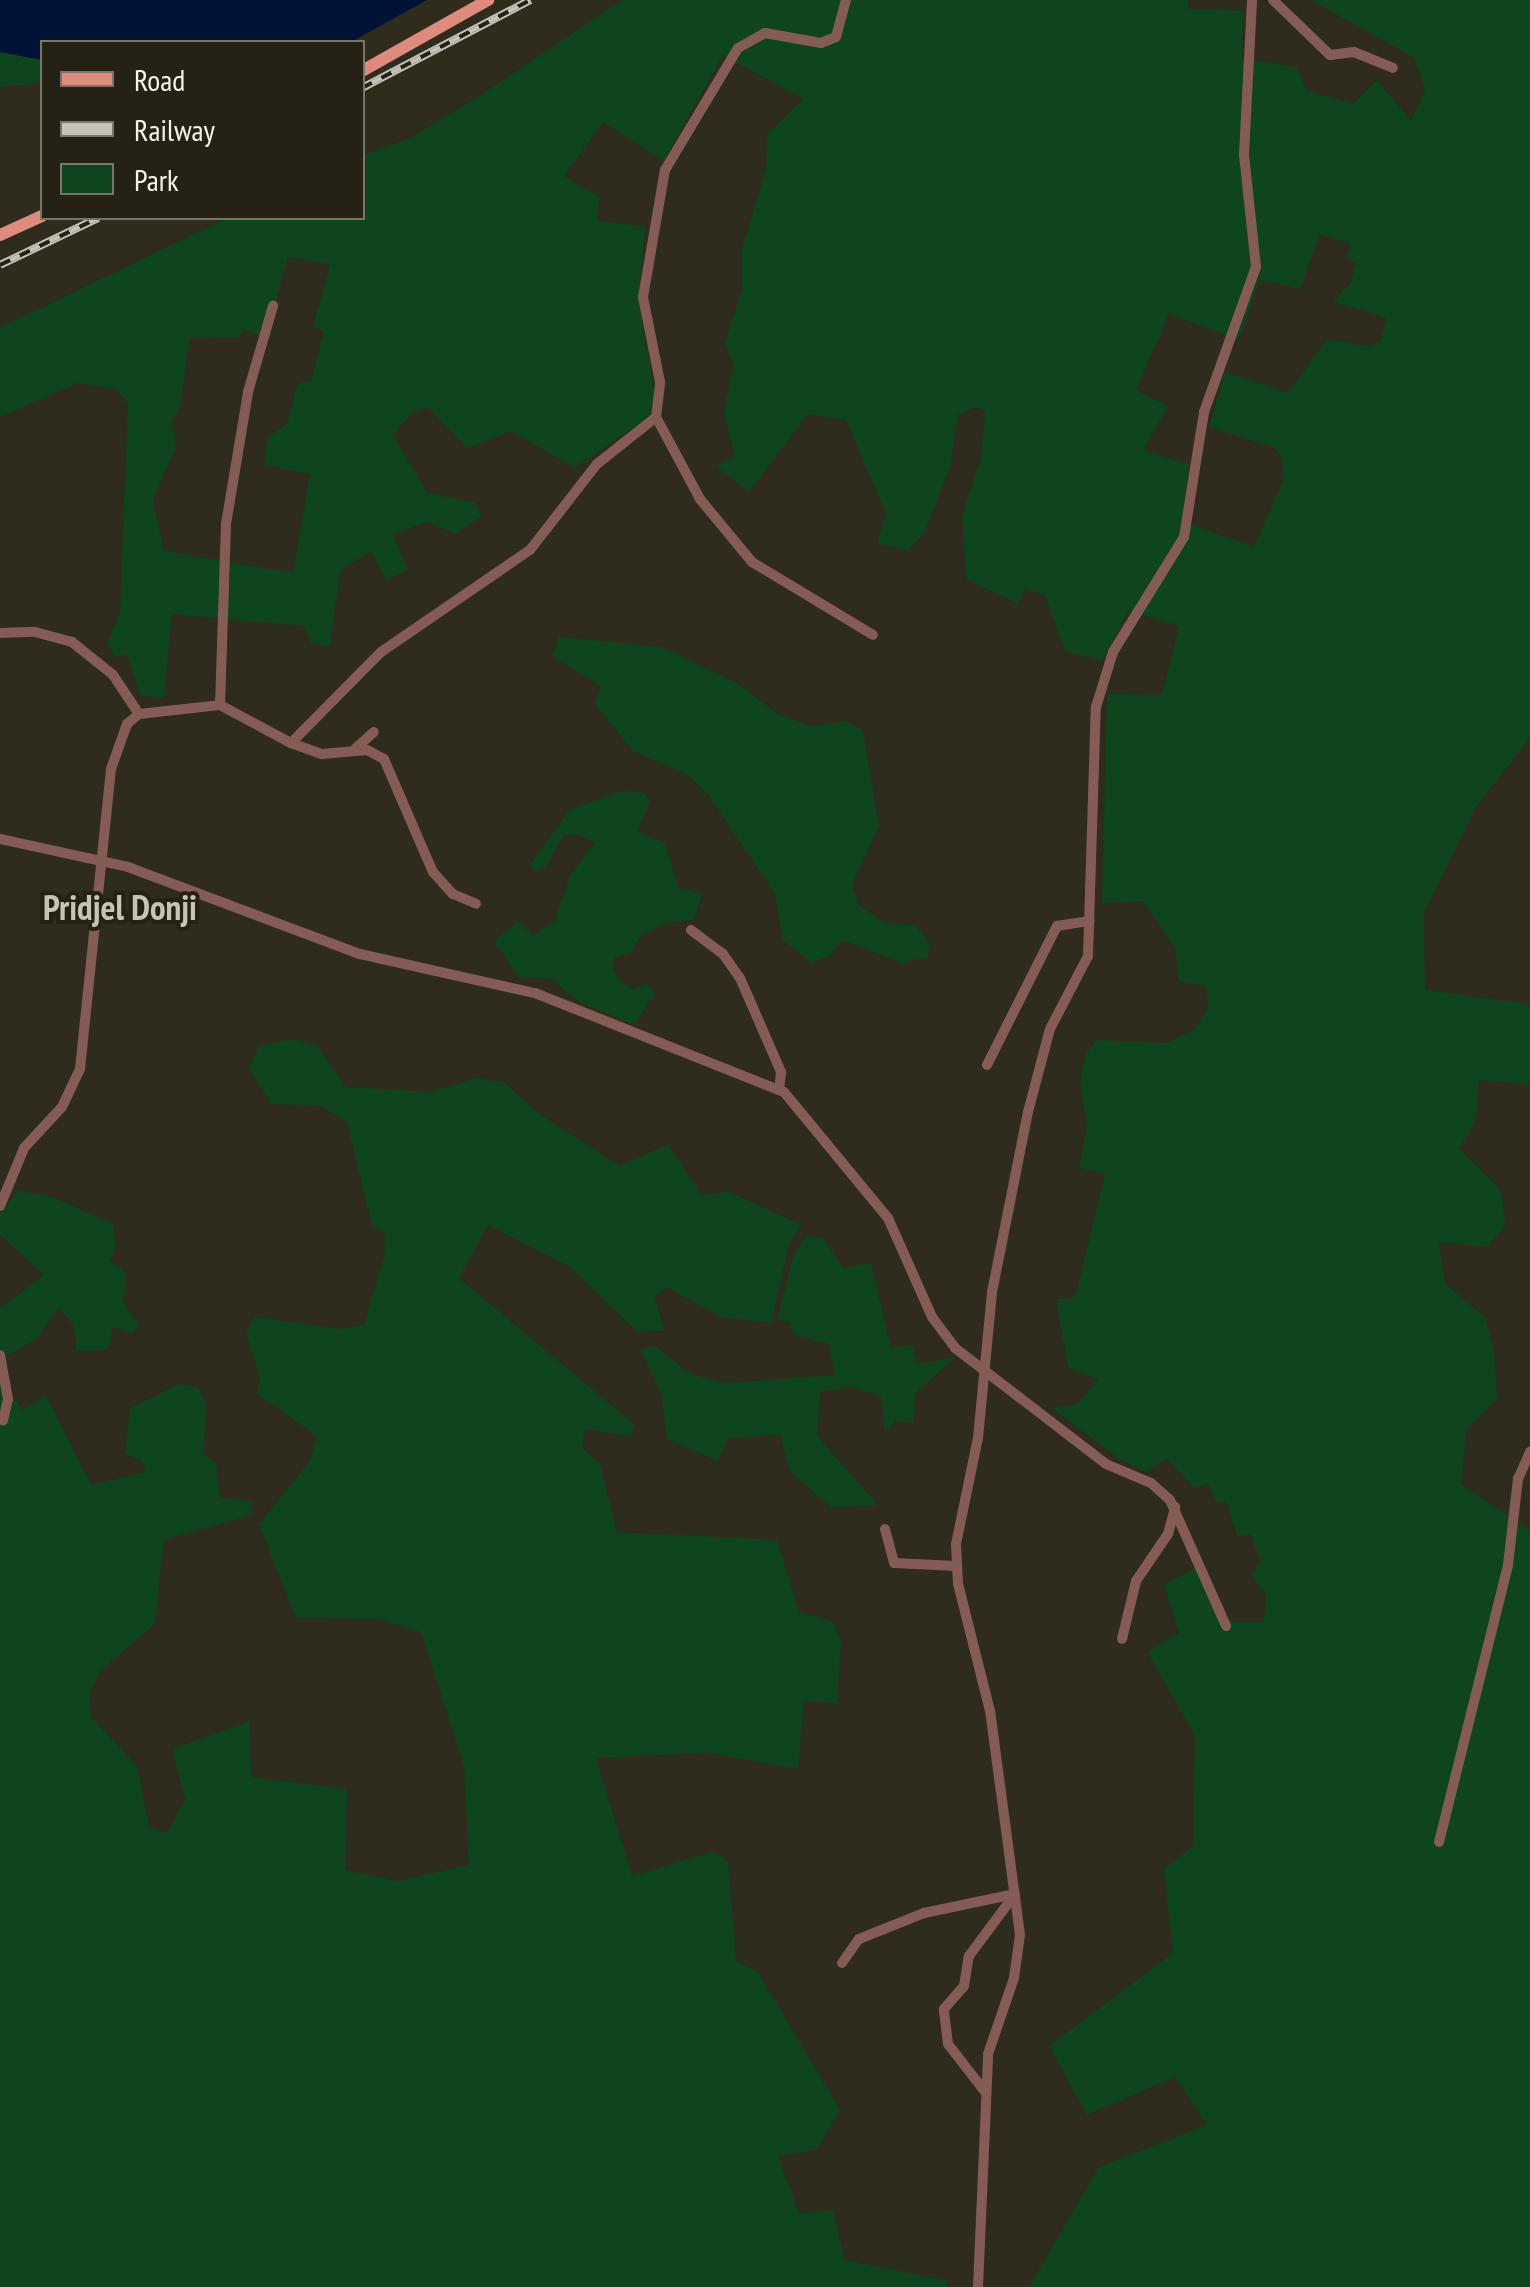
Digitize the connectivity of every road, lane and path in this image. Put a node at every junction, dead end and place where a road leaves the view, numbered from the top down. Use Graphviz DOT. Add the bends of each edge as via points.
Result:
graph roads {
  1 [pos="488,0"];
  2 [pos="846,0"];
  3 [pos="1252,0"];
  4 [pos="1273,0"];
  5 [pos="1393,68"];
  6 [pos="365,69"];
  7 [pos="40,217"];
  8 [pos="0,235"];
  9 [pos="273,306"];
  10 [pos="656,418"];
  11 [pos="0,634"];
  12 [pos="873,635"];
  13 [pos="220,705"];
  14 [pos="139,714"];
  15 [pos="374,732"];
  16 [pos="291,743"];
  17 [pos="356,748"];
  18 [pos="0,838"];
  19 [pos="106,862"];
  20 [pos="476,904"];
  21 [pos="1090,922"];
  22 [pos="690,930"];
  23 [pos="987,1065"];
  24 [pos="780,1090"];
  25 [pos="0,1206"];
  26 [pos="0,1355"];
  27 [pos="982,1373"];
  28 [pos="3,1420"];
  29 [pos="1530,1452"];
  30 [pos="1175,1507"];
  31 [pos="885,1529"];
  32 [pos="956,1566"];
  33 [pos="1226,1626"];
  34 [pos="1122,1639"];
  35 [pos="1439,1842"];
  36 [pos="1015,1894"];
  37 [pos="842,1963"];
  38 [pos="986,2093"];
  39 [pos="978,2287"];
  1 -- 6 [label="main road"];
  2 -- 10 [label="street" via="836,37 821,43 765,34 738,48 665,170 644,297 660,382"];
  3 -- 21 [label="street" via="1244,154 1256,266 1204,412 1184,536 1113,652 1096,706"];
  4 -- 5 [label="street" via="1330,55 1354,52"];
  7 -- 8 [label="main road"];
  9 -- 13 [label="street" via="248,392 228,510"];
  10 -- 12 [label="street" via="700,498 752,562"];
  10 -- 16 [label="street" via="575,488 530,550 381,652"];
  11 -- 14 [label="street" via="36,632 72,642 113,675"];
  13 -- 14 [label="street"];
  13 -- 16 [label="street"];
  14 -- 19 [label="street" via="127,724 111,770"];
  15 -- 17 [label="street"];
  16 -- 17 [label="street" via="322,754"];
  17 -- 20 [label="street" via="390,767 439,881"];
  18 -- 19 [label="street"];
  19 -- 24 [label="street" via="335,947 550,998 672,1053"];
  19 -- 25 [label="street" via="80,1069 62,1107 24,1148"];
  21 -- 23 [label="street" via="1057,926"];
  21 -- 27 [label="street" via="1081,973 1042,1052"];
  22 -- 24 [label="street" via="723,954 740,978 781,1072"];
  24 -- 27 [label="street" via="863,1182 903,1246 941,1333"];
  26 -- 28 [label="street" via="8,1399"];
  27 -- 30 [label="street" via="1106,1464 1151,1482"];
  27 -- 32 [label="street"];
  29 -- 35 [label="street" via="1518,1479 1508,1566"];
  30 -- 33 [label="street"];
  30 -- 34 [label="street" via="1168,1534 1136,1581"];
  31 -- 32 [label="street" via="894,1563"];
  32 -- 36 [label="street" via="990,1711"];
  36 -- 37 [label="street" via="924,1913 859,1939"];
  36 -- 38 [label="street" via="1018,1957 992,2034"];
  36 -- 38 [label="street" via="969,1956 964,1986 944,2009 948,2044"];
  38 -- 39 [label="street"];
}
